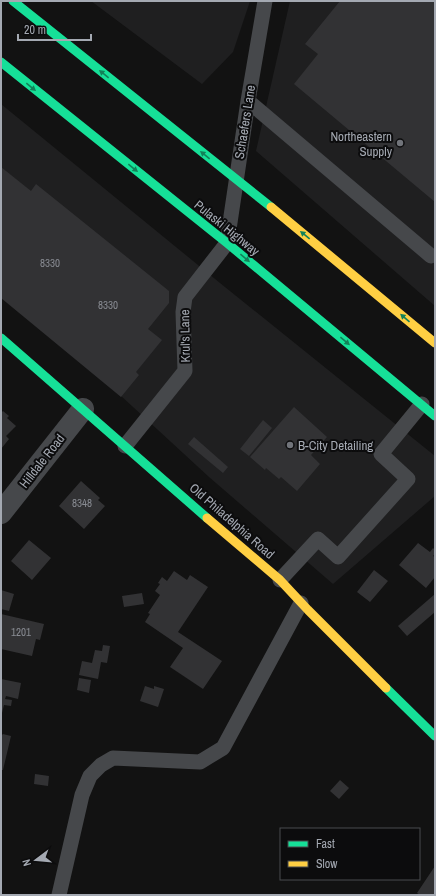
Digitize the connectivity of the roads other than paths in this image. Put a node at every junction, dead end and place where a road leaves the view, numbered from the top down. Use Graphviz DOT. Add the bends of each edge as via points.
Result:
graph roads {
  1 [pos="12,1"];
  2 [pos="265,1"];
  3 [pos="1,62"];
  4 [pos="248,101"];
  5 [pos="236,179"];
  6 [pos="227,243"];
  7 [pos="430,256"];
  8 [pos="1,338"];
  9 [pos="435,343"];
  10 [pos="422,404"];
  11 [pos="83,409"];
  12 [pos="435,416"];
  13 [pos="125,446"];
  14 [pos="1,513"];
  15 [pos="280,580"];
  16 [pos="302,604"];
  17 [pos="435,736"];
  18 [pos="59,895"];
  5 -- 1 [label="main road, one-way"];
  2 -- 4 [label="lane, Schaefers Lane"];
  3 -- 6 [label="main road, Pulaski Highway, one-way"];
  4 -- 5 [label="lane, Schaefers Lane"];
  4 -- 7 [label="lane"];
  5 -- 6 [label="lane, Schaefers Lane"];
  9 -- 5 [label="main road, one-way"];
  6 -- 10 [label="main road, Pulaski Highway, one-way"];
  6 -- 13 [label="lane, Krul's Lane" via="185,298 185,371"];
  8 -- 11 [label="main road, Old Philadelphia Road"];
  10 -- 12 [label="main road, Pulaski Highway"];
  10 -- 15 [label="lane" via="381,454 408,480 338,557 318,539"];
  11 -- 13 [label="main road, Old Philadelphia Road"];
  11 -- 14 [label="street, Hilldale Road"];
  13 -- 15 [label="main road, Old Philadelphia Road"];
  15 -- 16 [label="main road, Old Philadelphia Road"];
  16 -- 17 [label="main road, Old Philadelphia Road"];
  16 -- 18 [label="lane" via="223,748 200,762 113,758 90,776 82,795"];
}
